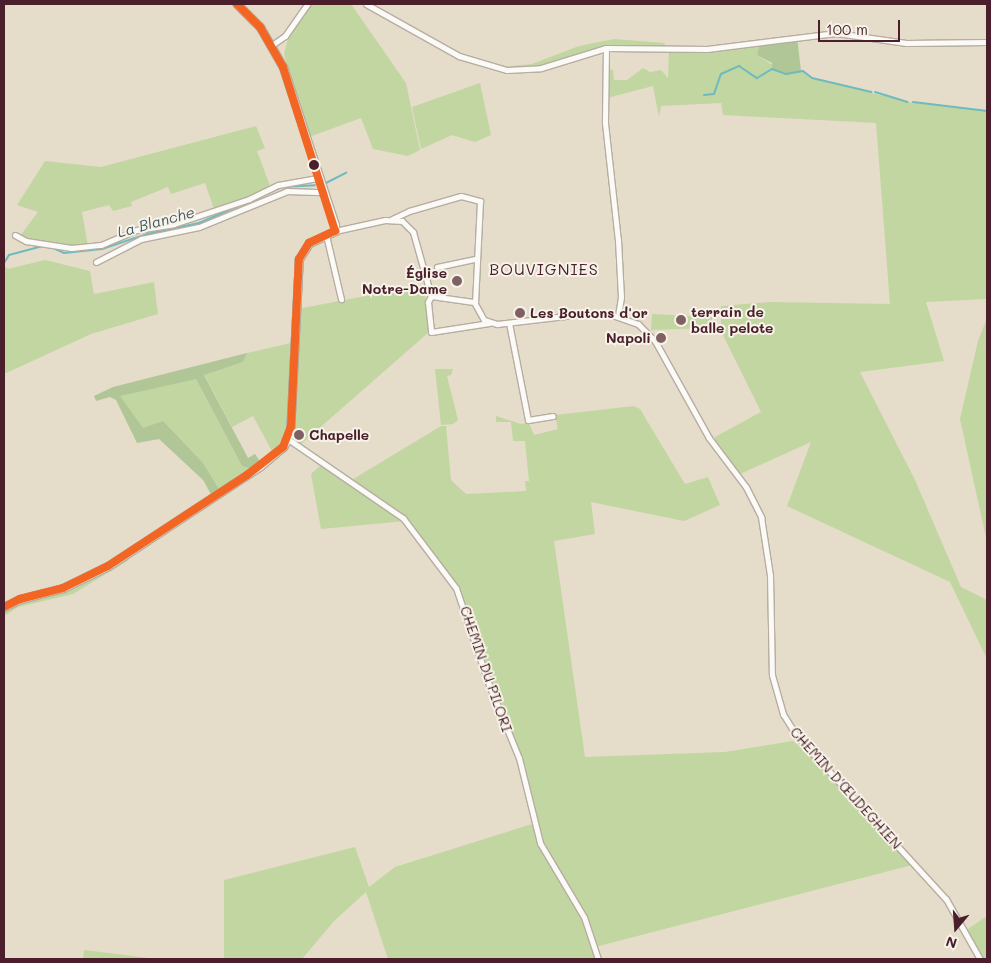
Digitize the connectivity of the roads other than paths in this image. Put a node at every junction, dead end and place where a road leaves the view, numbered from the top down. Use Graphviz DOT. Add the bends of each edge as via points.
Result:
graph roads {
  1 [pos="237,4"];
  2 [pos="307,4"];
  3 [pos="366,4"];
  4 [pos="987,42"];
  5 [pos="272,45"];
  6 [pos="606,48"];
  7 [pos="320,185"];
  8 [pos="392,220"];
  9 [pos="335,231"];
  10 [pos="15,235"];
  11 [pos="326,235"];
  12 [pos="475,259"];
  13 [pos="96,262"];
  14 [pos="437,266"];
  15 [pos="431,296"];
  16 [pos="341,299"];
  17 [pos="475,303"];
  18 [pos="618,316"];
  19 [pos="489,323"];
  20 [pos="509,323"];
  21 [pos="553,416"];
  22 [pos="288,439"];
  23 [pos="5,604"];
  24 [pos="598,959"];
  25 [pos="980,959"];
  1 -- 5 [label="street"];
  2 -- 5 [label="street" via="285,36"];
  3 -- 6 [label="street" via="466,60 507,70 533,70"];
  4 -- 6 [label="street" via="906,43 836,32 717,49"];
  5 -- 7 [label="street" via="287,77"];
  6 -- 18 [label="street" via="605,123 618,240 621,298"];
  7 -- 9 [label="street"];
  7 -- 10 [label="street" via="278,185 191,219 137,230 101,245 71,248 26,241"];
  7 -- 13 [label="street" via="287,191 199,227 141,239"];
  8 -- 9 [label="street"];
  8 -- 12 [label="street" via="409,211 471,196 480,201 482,208"];
  8 -- 15 [label="street" via="402,221 413,232"];
  9 -- 11 [label="street"];
  11 -- 16 [label="street"];
  11 -- 22 [label="street" via="309,243 299,259 292,426"];
  12 -- 14 [label="street"];
  12 -- 17 [label="street" via="478,291"];
  15 -- 17 [label="street"];
  15 -- 19 [label="street" via="428,302 431,332"];
  17 -- 19 [label="street"];
  18 -- 20 [label="street" via="582,314"];
  18 -- 25 [label="street, CHEMIN D'ŒUDEGHIEN" via="638,324 656,341 709,438 756,506 764,528 770,575 773,682 782,714 796,736 946,899"];
  19 -- 20 [label="street"];
  20 -- 21 [label="street" via="528,420"];
  22 -- 23 [label="street" via="260,466 108,566 63,588"];
  22 -- 24 [label="street, CHEMIN DU PILORI" via="404,518 456,588 519,758 540,843 580,908"];
}
